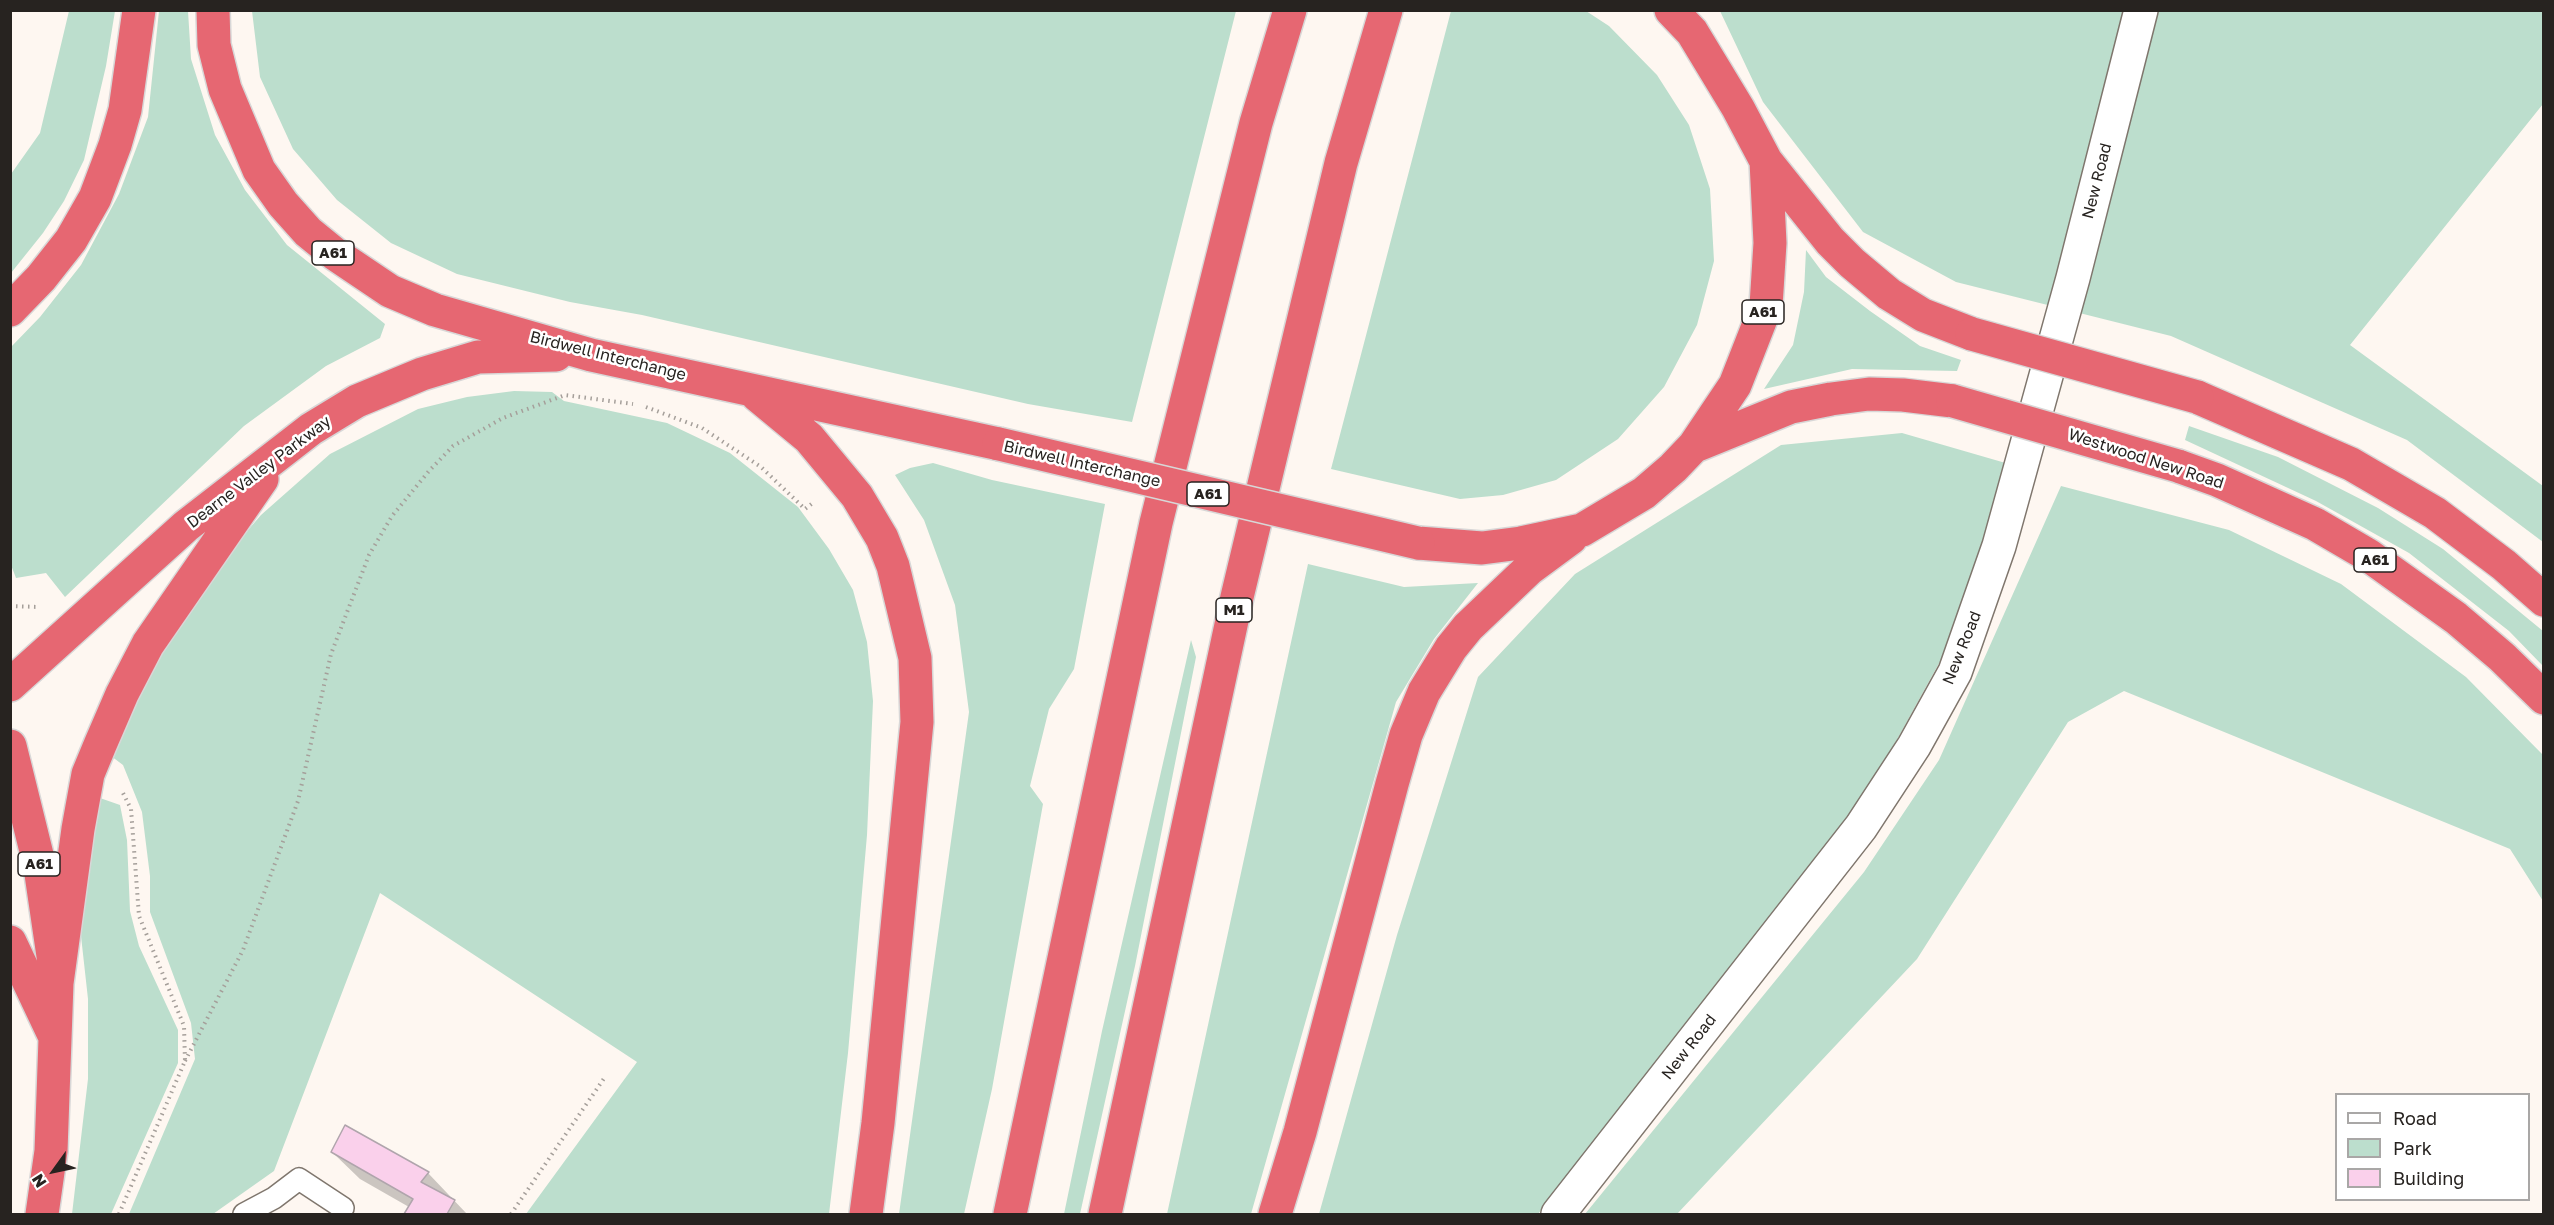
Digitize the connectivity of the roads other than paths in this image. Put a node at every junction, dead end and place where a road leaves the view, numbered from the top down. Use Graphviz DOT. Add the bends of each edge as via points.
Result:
graph roads {
  1 [pos="139,10"];
  2 [pos="213,10"];
  3 [pos="1290,10"];
  4 [pos="1386,10"];
  5 [pos="2141,10"];
  6 [pos="1683,18"];
  7 [pos="1766,161"];
  8 [pos="10,310"];
  9 [pos="591,355"];
  10 [pos="753,391"];
  11 [pos="1694,446"];
  12 [pos="280,452"];
  13 [pos="1582,530"];
  14 [pos="2544,600"];
  15 [pos="10,685"];
  16 [pos="2544,698"];
  17 [pos="10,746"];
  18 [pos="10,942"];
  19 [pos="57,983"];
  20 [pos="55,1037"];
  21 [pos="343,1208"];
  22 [pos="42,1215"];
  23 [pos="244,1215"];
  24 [pos="866,1215"];
  25 [pos="1010,1215"];
  26 [pos="1105,1215"];
  27 [pos="1275,1215"];
  28 [pos="1558,1215"];
  1 -- 8 [label="highway" via="125,111 95,198 71,240"];
  2 -- 9 [label="highway, Birdwell Interchange / A61" via="214,45 225,89 243,135 259,170 308,232 390,291 435,310"];
  3 -- 25 [label="highway" via="1256,123 1156,523"];
  4 -- 26 [label="highway, M1" via="1341,163 1237,597"];
  5 -- 28 [label="street, New Road" via="2002,535 1955,672 1914,746 1861,827"];
  6 -- 7 [label="highway, Birdwell Interchange / A61"];
  7 -- 11 [label="highway, Birdwell Interchange / A61" via="1770,233 1766,306 1735,385"];
  7 -- 14 [label="highway, A61, bridge" via="1830,241 1889,294 1923,315 1972,334 2197,397 2351,465 2435,513"];
  9 -- 10 [label="highway, Birdwell Interchange / A61"];
  9 -- 12 [label="highway, Dearne Valley Parkway / A61" via="478,357 422,374 357,401"];
  10 -- 13 [label="highway, Birdwell Interchange / A61, bridge" via="999,444 1418,543 1482,548"];
  10 -- 24 [label="highway" via="809,438 857,496 893,566 915,658 917,711"];
  11 -- 13 [label="highway, Birdwell Interchange / A61" via="1644,493"];
  11 -- 16 [label="highway, Westwood New Road / A61, bridge" via="1791,407 1869,394 1903,395 1953,401 2178,466 2314,524 2368,555 2456,618"];
  12 -- 15 [label="highway, Dearne Valley Parkway / A61" via="186,526"];
  12 -- 19 [label="highway" via="148,644 88,774"];
  13 -- 27 [label="highway" via="1529,569 1468,627 1424,692 1392,784"];
  17 -- 19 [label="highway, A61" via="40,867"];
  18 -- 20 [label="highway, A61"];
  19 -- 20 [label="highway, A61"];
  20 -- 22 [label="highway, A61" via="51,1151"];
  21 -- 23 [label="lane" via="299,1179"];
}
